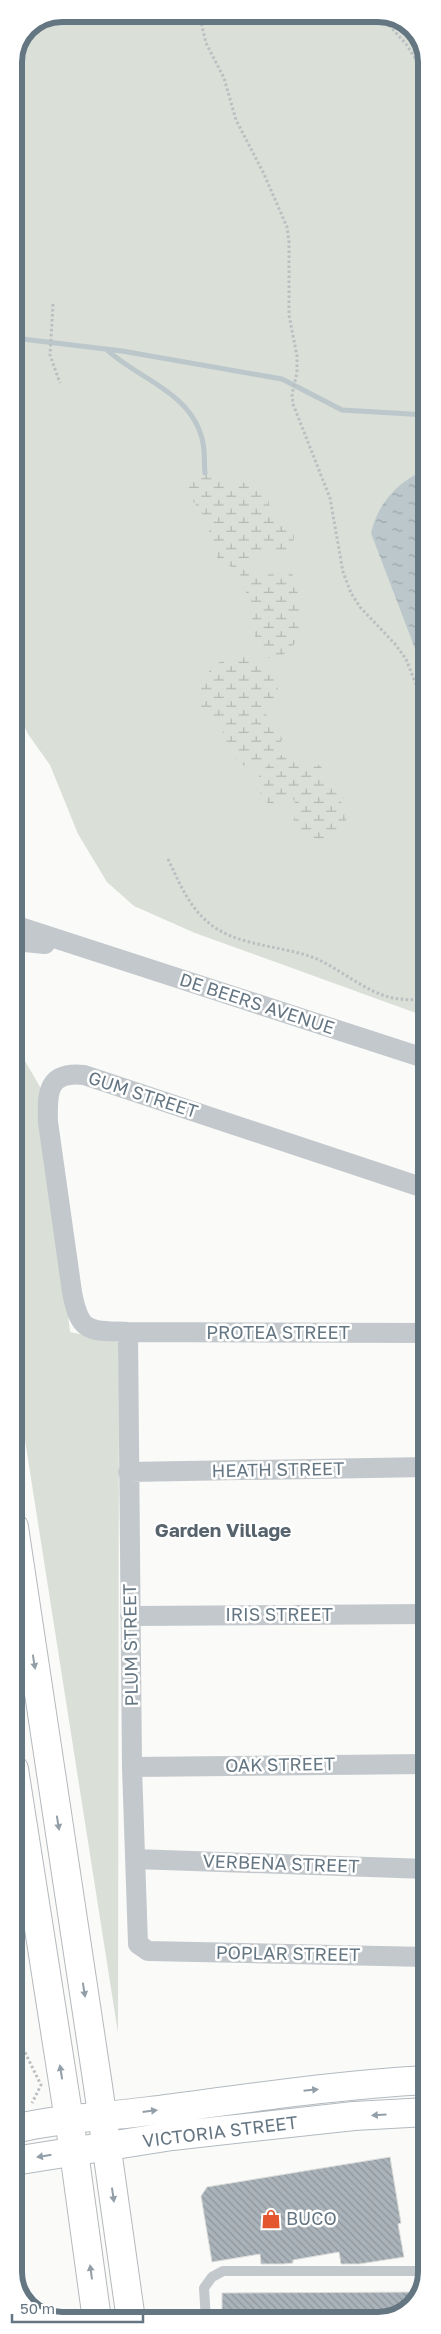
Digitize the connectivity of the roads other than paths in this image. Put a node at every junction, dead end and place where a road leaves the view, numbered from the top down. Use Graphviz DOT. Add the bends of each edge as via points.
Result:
graph roads {
  1 [pos="23,929"];
  2 [pos="23,942"];
  3 [pos="87,948"];
  4 [pos="418,1056"];
  5 [pos="418,1186"];
  6 [pos="128,1332"];
  7 [pos="418,1332"];
  8 [pos="418,1467"];
  9 [pos="128,1472"];
  10 [pos="23,1587"];
  11 [pos="418,1614"];
  12 [pos="130,1616"];
  13 [pos="418,1764"];
  14 [pos="132,1767"];
  15 [pos="23,1826"];
  16 [pos="135,1859"];
  17 [pos="418,1869"];
  18 [pos="148,1951"];
  19 [pos="418,1957"];
  20 [pos="418,2081"];
  21 [pos="418,2112"];
  22 [pos="102,2116"];
  23 [pos="69,2120"];
  24 [pos="24,2126"];
  25 [pos="106,2146"];
  26 [pos="74,2152"];
  27 [pos="23,2160"];
  28 [pos="418,2270"];
  29 [pos="96,2311"];
  30 [pos="130,2311"];
  31 [pos="205,2311"];
  1 -- 3 [label="street, DE BEERS AVENUE"];
  2 -- 3 [label="street, DE BEERS AVENUE"];
  3 -- 4 [label="street, DE BEERS AVENUE"];
  5 -- 6 [label="street, GUM STREET" via="84,1075 62,1077 55,1082 47,1097 48,1122 76,1313 91,1330"];
  6 -- 7 [label="street, PROTEA STREET"];
  6 -- 9 [label="street, PLUM STREET"];
  8 -- 9 [label="street, HEATH STREET"];
  9 -- 12 [label="street, PLUM STREET"];
  10 -- 22 [label="main road, one-way"];
  11 -- 12 [label="street, IRIS STREET"];
  12 -- 14 [label="street, PLUM STREET"];
  13 -- 14 [label="street, OAK STREET"];
  14 -- 16 [label="street, PLUM STREET"];
  23 -- 15 [label="main road, one-way"];
  16 -- 17 [label="street, VERBENA STREET"];
  16 -- 18 [label="street, PLUM STREET" via="136,1933 138,1944"];
  18 -- 19 [label="street, POPLAR STREET"];
  22 -- 20 [label="main road, VICTORIA STREET, one-way" via="294,2092"];
  21 -- 25 [label="main road, VICTORIA STREET, one-way" via="354,2116"];
  22 -- 23 [label="main road, VICTORIA STREET"];
  22 -- 25 [label="main road"];
  23 -- 24 [label="main road, VICTORIA STREET"];
  23 -- 26 [label="main road"];
  25 -- 26 [label="main road, VICTORIA STREET"];
  25 -- 30 [label="main road, one-way"];
  26 -- 27 [label="main road, VICTORIA STREET, one-way"];
  29 -- 26 [label="main road, one-way"];
  28 -- 31 [label="lane" via="223,2271 212,2277 204,2288"];
}
